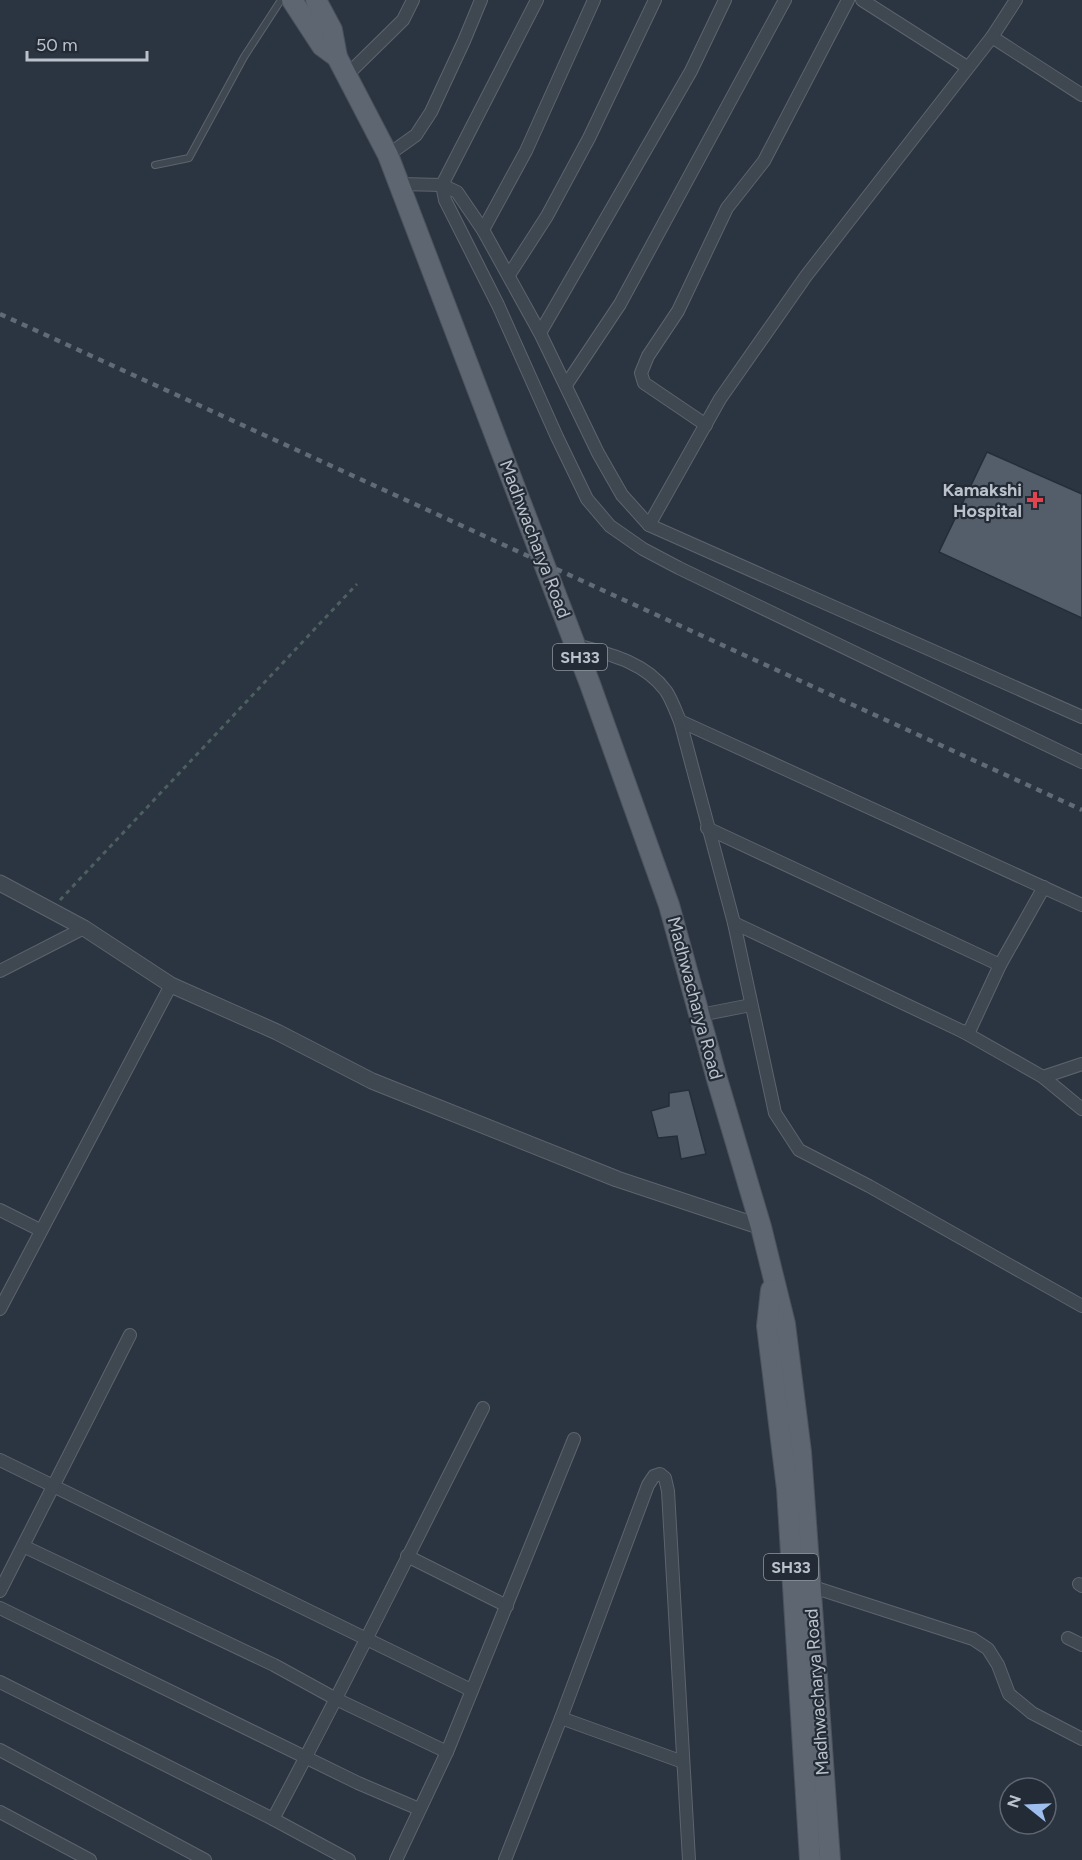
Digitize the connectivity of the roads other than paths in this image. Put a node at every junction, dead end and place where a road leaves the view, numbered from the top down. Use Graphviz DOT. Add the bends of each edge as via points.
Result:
graph roads {
  1 [pos="281,0"];
  2 [pos="292,0"];
  3 [pos="413,0"];
  4 [pos="481,0"];
  5 [pos="537,0"];
  6 [pos="594,0"];
  7 [pos="654,0"];
  8 [pos="725,0"];
  9 [pos="785,0"];
  10 [pos="848,0"];
  11 [pos="862,0"];
  12 [pos="1016,0"];
  13 [pos="318,1"];
  14 [pos="992,37"];
  15 [pos="337,57"];
  16 [pos="967,67"];
  17 [pos="347,75"];
  18 [pos="1082,95"];
  19 [pos="388,155"];
  20 [pos="155,165"];
  21 [pos="400,184"];
  22 [pos="442,185"];
  23 [pos="483,230"];
  24 [pos="509,275"];
  25 [pos="540,333"];
  26 [pos="566,385"];
  27 [pos="706,425"];
  28 [pos="648,525"];
  29 [pos="576,645"];
  30 [pos="1082,717"];
  31 [pos="680,721"];
  32 [pos="1082,762"];
  33 [pos="707,828"];
  34 [pos="0,883"];
  35 [pos="1044,887"];
  36 [pos="1082,905"];
  37 [pos="734,923"];
  38 [pos="84,928"];
  39 [pos="1000,965"];
  40 [pos="0,970"];
  41 [pos="171,985"];
  42 [pos="752,1005"];
  43 [pos="700,1015"];
  44 [pos="958,1029"];
  45 [pos="1082,1064"];
  46 [pos="1044,1077"];
  47 [pos="1082,1109"];
  48 [pos="0,1210"];
  49 [pos="761,1227"];
  50 [pos="40,1230"];
  51 [pos="772,1276"];
  52 [pos="1082,1306"];
  53 [pos="0,1308"];
  54 [pos="130,1335"];
  55 [pos="483,1408"];
  56 [pos="574,1439"];
  57 [pos="0,1460"];
  58 [pos="54,1487"];
  59 [pos="24,1546"];
  60 [pos="407,1556"];
  61 [pos="810,1586"];
  62 [pos="0,1591"];
  63 [pos="507,1606"];
  64 [pos="0,1608"];
  65 [pos="1068,1638"];
  66 [pos="367,1640"];
  67 [pos="1082,1646"];
  68 [pos="0,1683"];
  69 [pos="471,1690"];
  70 [pos="336,1699"];
  71 [pos="561,1718"];
  72 [pos="1082,1739"];
  73 [pos="0,1750"];
  74 [pos="447,1752"];
  75 [pos="306,1757"];
  76 [pos="683,1762"];
  77 [pos="419,1809"];
  78 [pos="0,1812"];
  79 [pos="273,1819"];
  80 [pos="90,1860"];
  81 [pos="205,1860"];
  82 [pos="349,1860"];
  83 [pos="396,1860"];
  84 [pos="505,1860"];
  85 [pos="689,1860"];
  86 [pos="810,1860"];
  87 [pos="830,1860"];
  1 -- 20 [label="lane" via="244,57 189,158"];
  2 -- 15 [label="main road, Madhwacharya Road" via="322,46"];
  3 -- 17 [label="street" via="403,20"];
  4 -- 19 [label="street" via="431,112 416,135"];
  5 -- 22 [label="street"];
  6 -- 23 [label="street" via="526,151"];
  7 -- 24 [label="street" via="589,138 547,216"];
  8 -- 25 [label="street" via="685,80"];
  9 -- 26 [label="street" via="620,304"];
  10 -- 27 [label="street" via="764,161 727,208 678,311 641,373 644,383"];
  11 -- 16 [label="street"];
  12 -- 14 [label="street"];
  13 -- 15 [label="main road, Madhwacharya Road / SH33" via="332,30"];
  14 -- 16 [label="street"];
  14 -- 18 [label="street"];
  15 -- 17 [label="main road, Madhwacharya Road / SH33"];
  16 -- 27 [label="street" via="806,276"];
  17 -- 19 [label="main road, Madhwacharya Road / SH33"];
  19 -- 21 [label="main road, Madhwacharya Road / SH33"];
  21 -- 22 [label="street"];
  21 -- 29 [label="main road, Madhwacharya Road / SH33"];
  22 -- 23 [label="street" via="457,192"];
  22 -- 32 [label="street" via="445,200 498,305 556,437 587,499 610,526 679,568"];
  23 -- 24 [label="street"];
  24 -- 25 [label="street"];
  25 -- 26 [label="street"];
  26 -- 28 [label="street" via="622,495"];
  27 -- 28 [label="street"];
  28 -- 30 [label="street"];
  29 -- 31 [label="street" via="614,655 646,670 666,692"];
  29 -- 43 [label="main road, Madhwacharya Road / SH33" via="669,905"];
  31 -- 33 [label="street"];
  31 -- 35 [label="street"];
  33 -- 37 [label="street"];
  33 -- 39 [label="street"];
  34 -- 38 [label="street"];
  35 -- 36 [label="street"];
  35 -- 39 [label="street"];
  37 -- 42 [label="street"];
  37 -- 44 [label="street"];
  38 -- 40 [label="street"];
  38 -- 41 [label="street"];
  39 -- 44 [label="street" via="968,1034"];
  41 -- 49 [label="street" via="277,1032 372,1081 617,1179"];
  41 -- 50 [label="street"];
  42 -- 43 [label="street"];
  42 -- 52 [label="street" via="775,1113 800,1150"];
  43 -- 49 [label="main road, Madhwacharya Road / SH33"];
  44 -- 46 [label="street"];
  45 -- 46 [label="street"];
  46 -- 47 [label="street"];
  48 -- 50 [label="street"];
  49 -- 51 [label="main road, Madhwacharya Road / SH33"];
  50 -- 53 [label="street"];
  51 -- 61 [label="main road, Madhwacharya Road" via="785,1324 798,1429"];
  51 -- 86 [label="main road, Madhwacharya Road / SH33" via="767,1326 786,1489"];
  54 -- 58 [label="street"];
  55 -- 60 [label="street"];
  56 -- 63 [label="street"];
  57 -- 58 [label="street"];
  58 -- 59 [label="street"];
  58 -- 66 [label="street"];
  59 -- 62 [label="street"];
  59 -- 70 [label="street" via="274,1665"];
  60 -- 63 [label="street"];
  60 -- 66 [label="street"];
  61 -- 72 [label="street" via="973,1639 988,1649 1009,1694 1032,1713"];
  61 -- 87 [label="main road, Madhwacharya Road"];
  63 -- 69 [label="street"];
  64 -- 75 [label="street"];
  65 -- 67 [label="street"];
  66 -- 69 [label="street"];
  66 -- 70 [label="street"];
  68 -- 79 [label="street"];
  69 -- 74 [label="street"];
  70 -- 74 [label="street"];
  70 -- 75 [label="street"];
  71 -- 76 [label="street"];
  71 -- 76 [label="street" via="648,1485 660,1474 668,1491"];
  71 -- 84 [label="street"];
  73 -- 81 [label="street"];
  74 -- 77 [label="street"];
  75 -- 77 [label="street"];
  75 -- 79 [label="street"];
  76 -- 85 [label="street"];
  77 -- 83 [label="street"];
  78 -- 80 [label="street"];
  79 -- 82 [label="street"];
}
